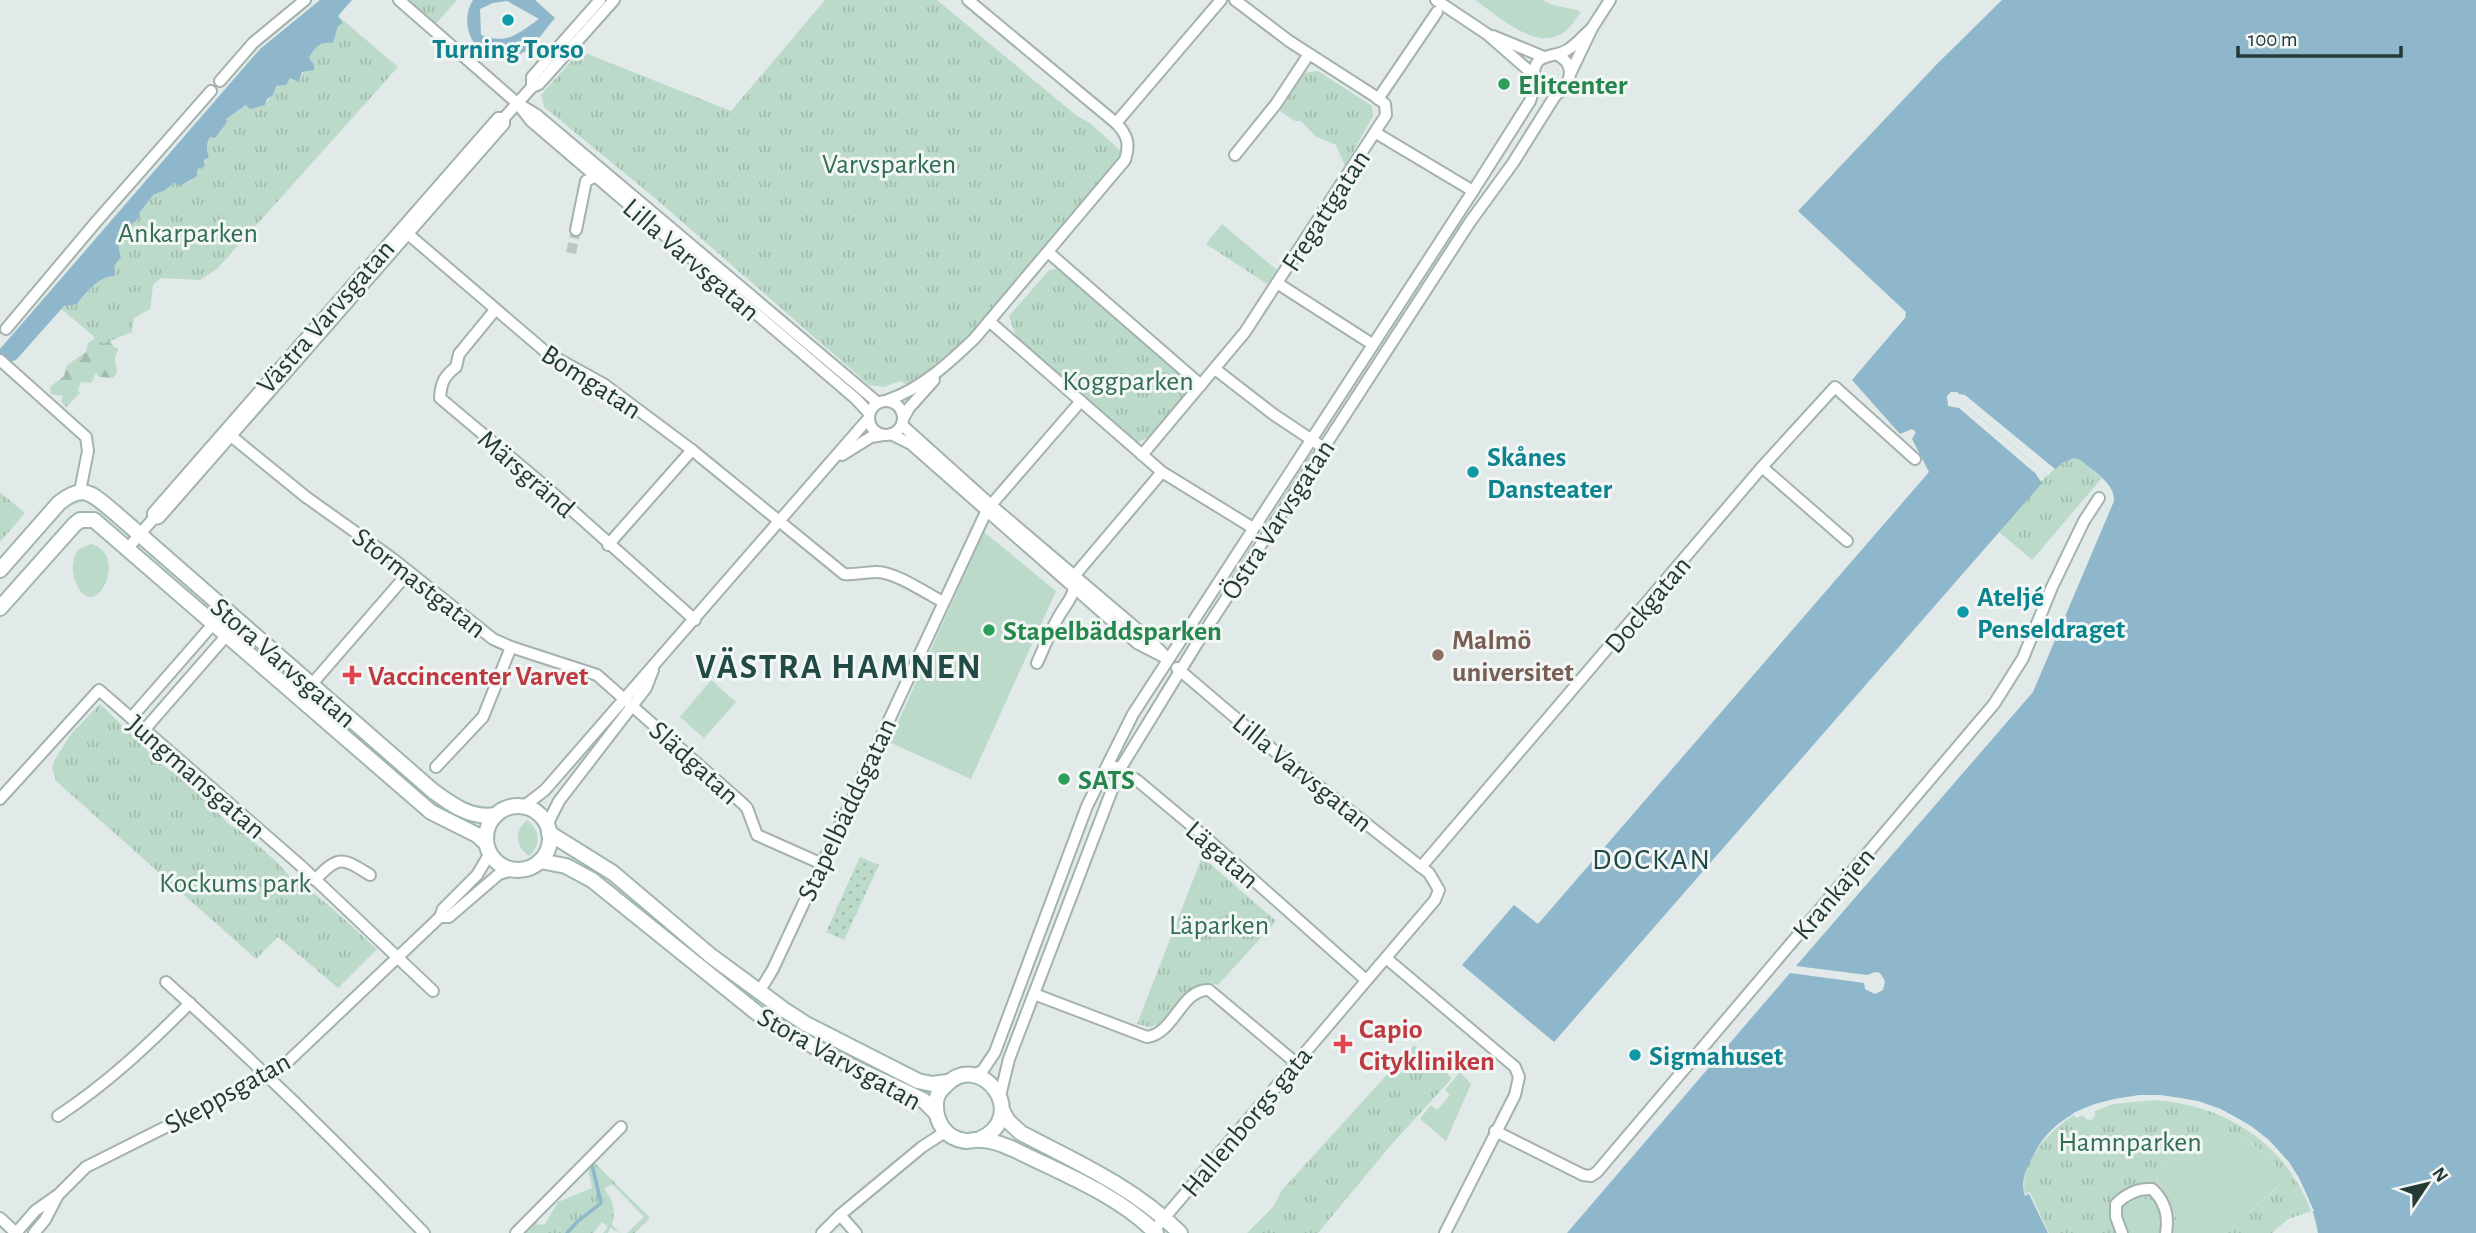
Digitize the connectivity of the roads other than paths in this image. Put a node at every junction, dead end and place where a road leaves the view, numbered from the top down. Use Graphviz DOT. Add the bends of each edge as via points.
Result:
graph roads {
  1 [pos="305,0"];
  2 [pos="399,0"];
  3 [pos="600,0"];
  4 [pos="614,0"];
  5 [pos="968,0"];
  6 [pos="1221,0"];
  7 [pos="1235,0"];
  8 [pos="1436,0"];
  9 [pos="1610,0"];
  10 [pos="1437,12"];
  11 [pos="1592,28"];
  12 [pos="1487,34"];
  13 [pos="1309,54"];
  14 [pos="1557,55"];
  15 [pos="1544,57"];
  16 [pos="1571,72"];
  17 [pos="1535,78"];
  18 [pos="220,82"];
  19 [pos="532,87"];
  20 [pos="1564,88"];
  21 [pos="211,91"];
  22 [pos="1378,99"];
  23 [pos="517,103"];
  24 [pos="504,118"];
  25 [pos="1116,123"];
  26 [pos="1376,132"];
  27 [pos="1235,155"];
  28 [pos="596,176"];
  29 [pos="1473,191"];
  30 [pos="576,230"];
  31 [pos="408,234"];
  32 [pos="1048,252"];
  33 [pos="1277,283"];
  34 [pos="495,310"];
  35 [pos="989,321"];
  36 [pos="6,329"];
  37 [pos="1373,344"];
  38 [pos="0,360"];
  39 [pos="951,360"];
  40 [pos="1215,369"];
  41 [pos="1201,385"];
  42 [pos="882,401"];
  43 [pos="1081,401"];
  44 [pos="869,416"];
  45 [pos="902,422"];
  46 [pos="888,435"];
  47 [pos="231,436"];
  48 [pos="1310,439"];
  49 [pos="1324,448"];
  50 [pos="692,450"];
  51 [pos="1142,455"];
  52 [pos="1915,458"];
  53 [pos="831,462"];
  54 [pos="1762,467"];
  55 [pos="1162,472"];
  56 [pos="80,491"];
  57 [pos="2099,498"];
  58 [pos="988,508"];
  59 [pos="153,519"];
  60 [pos="781,521"];
  61 [pos="1253,528"];
  62 [pos="140,535"];
  63 [pos="1847,541"];
  64 [pos="608,545"];
  65 [pos="128,548"];
  66 [pos="0,570"];
  67 [pos="409,572"];
  68 [pos="1075,575"];
  69 [pos="1075,590"];
  70 [pos="943,602"];
  71 [pos="0,608"];
  72 [pos="695,620"];
  73 [pos="214,623"];
  74 [pos="227,635"];
  75 [pos="511,647"];
  76 [pos="1168,659"];
  77 [pos="657,662"];
  78 [pos="1037,663"];
  79 [pos="1180,670"];
  80 [pos="311,685"];
  81 [pos="624,698"];
  82 [pos="633,707"];
  83 [pos="131,718"];
  84 [pos="145,729"];
  85 [pos="1107,763"];
  86 [pos="436,767"];
  87 [pos="1120,769"];
  88 [pos="0,799"];
  89 [pos="523,807"];
  90 [pos="496,815"];
  91 [pos="548,829"];
  92 [pos="488,848"];
  93 [pos="540,861"];
  94 [pos="820,863"];
  95 [pos="1421,867"];
  96 [pos="513,870"];
  97 [pos="370,875"];
  98 [pos="315,880"];
  99 [pos="1437,885"];
  100 [pos="440,917"];
  101 [pos="398,956"];
  102 [pos="1386,958"];
  103 [pos="1366,980"];
  104 [pos="166,982"];
  105 [pos="433,991"];
  106 [pos="759,992"];
  107 [pos="1034,994"];
  108 [pos="190,1003"];
  109 [pos="1296,1063"];
  110 [pos="975,1075"];
  111 [pos="268,1076"];
  112 [pos="948,1082"];
  113 [pos="1001,1103"];
  114 [pos="936,1113"];
  115 [pos="58,1116"];
  116 [pos="621,1127"];
  117 [pos="1496,1130"];
  118 [pos="945,1132"];
  119 [pos="980,1139"];
  120 [pos="59,1194"];
  121 [pos="840,1215"];
  122 [pos="1164,1217"];
  123 [pos="0,1218"];
  124 [pos="1155,1232"];
  125 [pos="16,1233"];
  126 [pos="34,1233"];
  127 [pos="424,1233"];
  128 [pos="516,1233"];
  129 [pos="822,1233"];
  130 [pos="856,1233"];
  131 [pos="1181,1233"];
  132 [pos="1445,1233"];
  133 [pos="2122,1233"];
  134 [pos="2166,1233"];
  1 -- 18 [label="street" via="253,43"];
  2 -- 23 [label="street, Lilla Varvsgatan"];
  3 -- 19 [label="street, Västra Varvsgatan" via="532,77"];
  4 -- 19 [label="street, Västra Varvsgatan" via="540,84"];
  5 -- 25 [label="street"];
  6 -- 25 [label="street"];
  7 -- 13 [label="street"];
  8 -- 12 [label="street"];
  9 -- 11 [label="street"];
  10 -- 22 [label="street"];
  11 -- 14 [label="street"];
  11 -- 16 [label="street"];
  12 -- 15 [label="street"];
  12 -- 17 [label="street"];
  13 -- 22 [label="street"];
  13 -- 27 [label="street"];
  14 -- 15 [label="street"];
  14 -- 16 [label="street" via="1567,61"];
  15 -- 17 [label="street" via="1536,65"];
  16 -- 20 [label="street"];
  17 -- 20 [label="street" via="1546,90"];
  17 -- 29 [label="street, Östra Varvsgatan" via="1530,101"];
  19 -- 23 [label="street, Västra Varvsgatan"];
  20 -- 49 [label="street, Östra Varvsgatan" via="1470,222"];
  21 -- 36 [label="street"];
  22 -- 26 [label="street, Fregattgatan" via="1385,104 1386,115"];
  23 -- 24 [label="street, Västra Varvsgatan"];
  23 -- 28 [label="street, Lilla Varvsgatan" via="531,121"];
  23 -- 42 [label="street, Lilla Varvsgatan"];
  24 -- 31 [label="street, Västra Varvsgatan" via="505,124"];
  24 -- 59 [label="street, Västra Varvsgatan" via="498,118 153,513"];
  25 -- 32 [label="street" via="1129,146 1125,160"];
  26 -- 29 [label="street"];
  26 -- 33 [label="street, Fregattgatan"];
  28 -- 30 [label="street" via="586,181"];
  28 -- 44 [label="street, Lilla Varvsgatan" via="856,399"];
  29 -- 37 [label="street, Östra Varvsgatan"];
  31 -- 34 [label="street, Bomgatan"];
  31 -- 47 [label="street, Västra Varvsgatan"];
  32 -- 35 [label="street"];
  32 -- 41 [label="street"];
  33 -- 37 [label="street"];
  33 -- 40 [label="street, Fregattgatan"];
  34 -- 50 [label="street, Bomgatan" via="547,353 605,385"];
  34 -- 64 [label="street, Märsgränd" via="459,354 456,367 445,375 440,398"];
  35 -- 39 [label="street"];
  35 -- 43 [label="street"];
  37 -- 48 [label="street, Östra Varvsgatan"];
  38 -- 56 [label="street" via="86,437 89,451"];
  39 -- 42 [label="street" via="901,396"];
  39 -- 45 [label="street"];
  40 -- 41 [label="street, Fregattgatan"];
  40 -- 48 [label="street"];
  41 -- 51 [label="street, Fregattgatan"];
  42 -- 44 [label="street"];
  42 -- 45 [label="street" via="898,405"];
  43 -- 51 [label="street"];
  43 -- 58 [label="street, Stapelbäddsgatan"];
  44 -- 46 [label="street" via="872,429"];
  44 -- 53 [label="street"];
  45 -- 46 [label="street"];
  45 -- 58 [label="street, Lilla Varvsgatan"];
  46 -- 53 [label="street" via="871,437"];
  46 -- 58 [label="street, Lilla Varvsgatan" via="911,444"];
  47 -- 59 [label="street, Västra Varvsgatan" via="159,518"];
  47 -- 67 [label="street, Stormastgatan"];
  48 -- 49 [label="street"];
  48 -- 61 [label="street, Östra Varvsgatan"];
  49 -- 79 [label="street, Östra Varvsgatan"];
  50 -- 60 [label="street, Bomgatan"];
  50 -- 64 [label="street"];
  51 -- 55 [label="street"];
  52 -- 54 [label="street, Dockgatan" via="1835,387"];
  53 -- 60 [label="street"];
  54 -- 63 [label="street"];
  54 -- 95 [label="street, Dockgatan"];
  55 -- 61 [label="street"];
  55 -- 68 [label="street"];
  56 -- 62 [label="street, Stora Varvsgatan" via="98,499"];
  56 -- 66 [label="street" via="59,503"];
  57 -- 117 [label="street, Krankajen" via="2052,587 2023,658 1994,704 1597,1172 1583,1175"];
  58 -- 68 [label="street, Lilla Varvsgatan"];
  58 -- 69 [label="street, Lilla Varvsgatan"];
  58 -- 70 [label="street, Stapelbäddsgatan"];
  59 -- 62 [label="street, Västra Varvsgatan"];
  60 -- 70 [label="street, Bomgatan" via="844,574 889,574"];
  60 -- 72 [label="street"];
  61 -- 76 [label="street, Östra Varvsgatan"];
  62 -- 65 [label="street, Västra Varvsgatan"];
  62 -- 80 [label="street, Stora Varvsgatan"];
  64 -- 72 [label="street, Märsgränd"];
  65 -- 71 [label="street, Stora Varvsgatan" via="99,522 87,519 74,525"];
  65 -- 73 [label="street, Stora Varvsgatan"];
  67 -- 75 [label="street, Stormastgatan" via="493,639"];
  67 -- 80 [label="street"];
  68 -- 69 [label="street"];
  68 -- 76 [label="street, Lilla Varvsgatan"];
  69 -- 76 [label="street, Lilla Varvsgatan" via="1142,648"];
  69 -- 78 [label="street"];
  70 -- 94 [label="street, Stapelbäddsgatan"];
  72 -- 77 [label="street"];
  73 -- 74 [label="street, Stora Varvsgatan"];
  73 -- 83 [label="street"];
  74 -- 84 [label="street"];
  74 -- 92 [label="street, Stora Varvsgatan" via="431,812 477,835"];
  75 -- 81 [label="street, Stormastgatan" via="597,675"];
  75 -- 86 [label="street" via="483,717"];
  76 -- 79 [label="street, Lilla Varvsgatan"];
  76 -- 85 [label="street, Östra Varvsgatan"];
  77 -- 81 [label="street"];
  77 -- 82 [label="street"];
  79 -- 87 [label="street, Östra Varvsgatan"];
  79 -- 95 [label="street, Lilla Varvsgatan"];
  80 -- 90 [label="street, Stora Varvsgatan" via="447,801 478,816"];
  81 -- 82 [label="street, Stormastgatan"];
  81 -- 89 [label="street" via="545,790"];
  82 -- 91 [label="street" via="559,801"];
  82 -- 94 [label="street, Slädgatan" via="747,808 757,835"];
  83 -- 84 [label="street, Jungmansgatan"];
  83 -- 88 [label="street, Jungmansgatan" via="99,690"];
  84 -- 98 [label="street, Jungmansgatan"];
  85 -- 87 [label="street, Lägatan"];
  85 -- 110 [label="street, Östra Varvsgatan" via="1074,838 995,1052 984,1070"];
  87 -- 103 [label="street, Lägatan"];
  87 -- 107 [label="street, Östra Varvsgatan"];
  89 -- 90 [label="street, Stora Varvsgatan"];
  89 -- 91 [label="street, Stora Varvsgatan" via="537,813"];
  90 -- 92 [label="street" via="490,823"];
  91 -- 93 [label="street" via="548,848"];
  91 -- 106 [label="street, Stora Varvsgatan" via="613,873"];
  92 -- 96 [label="street, Stora Varvsgatan" via="499,864"];
  92 -- 100 [label="street" via="477,875"];
  93 -- 96 [label="street" via="528,869"];
  93 -- 114 [label="street, Stora Varvsgatan" via="566,866 603,887 762,1017 923,1100"];
  94 -- 106 [label="street, Stapelbäddsgatan"];
  95 -- 99 [label="street, Lilla Varvsgatan"];
  96 -- 100 [label="street" via="499,874 449,917"];
  97 -- 98 [label="street" via="341,860"];
  98 -- 101 [label="street, Jungmansgatan"];
  99 -- 102 [label="street, Hallenborgs gata" via="1435,900"];
  100 -- 101 [label="street, Skeppsgatan"];
  101 -- 105 [label="street, Jungmansgatan"];
  101 -- 111 [label="street, Skeppsgatan" via="294,1058"];
  102 -- 103 [label="street, Hallenborgs gata"];
  102 -- 117 [label="street" via="1515,1067 1519,1077 1515,1095"];
  103 -- 109 [label="street, Hallenborgs gata"];
  104 -- 108 [label="street"];
  106 -- 112 [label="street, Stora Varvsgatan" via="806,1024 918,1081"];
  107 -- 109 [label="street" via="1147,1037 1164,1028 1194,993 1209,990"];
  107 -- 113 [label="street, Östra Varvsgatan" via="1005,1071"];
  108 -- 111 [label="street"];
  108 -- 115 [label="street" via="126,1065"];
  109 -- 122 [label="street, Hallenborgs gata"];
  110 -- 112 [label="street, Stora Varvsgatan"];
  110 -- 113 [label="street" via="988,1081"];
  111 -- 120 [label="street, Skeppsgatan" via="86,1167"];
  111 -- 127 [label="street"];
  112 -- 114 [label="street, Stora Varvsgatan" via="936,1098"];
  113 -- 119 [label="street" via="997,1126"];
  113 -- 122 [label="street" via="1021,1133 1121,1186"];
  114 -- 118 [label="street, Stora Varvsgatan"];
  116 -- 128 [label="street"];
  117 -- 132 [label="street"];
  118 -- 119 [label="street, Stora Varvsgatan" via="962,1140"];
  118 -- 121 [label="street"];
  119 -- 124 [label="street, Stora Varvsgatan" via="1013,1149 1095,1190"];
  120 -- 125 [label="street"];
  120 -- 126 [label="street"];
  121 -- 129 [label="street"];
  121 -- 130 [label="street"];
  122 -- 124 [label="street, Hallenborgs gata"];
  122 -- 131 [label="street"];
  123 -- 125 [label="street"];
  133 -- 134 [label="street" via="2116,1204 2146,1188 2161,1199"];
}
